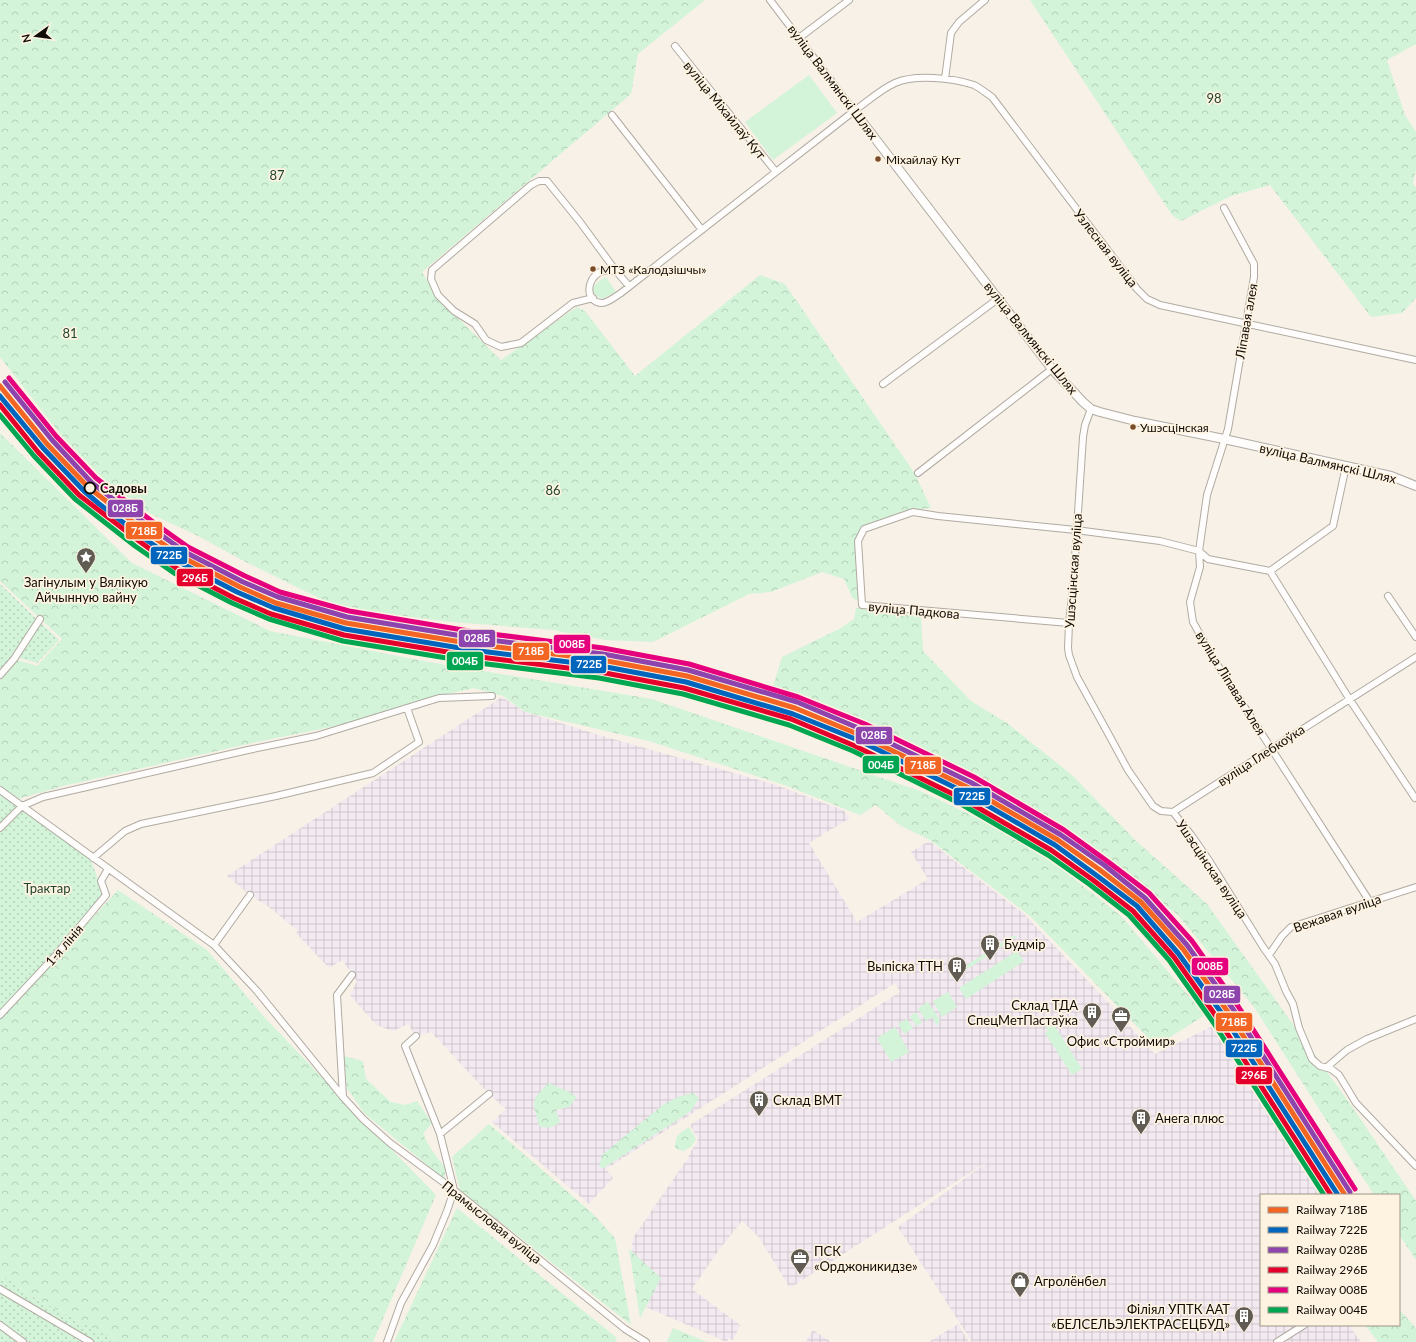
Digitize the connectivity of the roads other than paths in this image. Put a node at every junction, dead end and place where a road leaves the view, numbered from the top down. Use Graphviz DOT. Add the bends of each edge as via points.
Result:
graph roads {
  1 [pos="770,0"];
  2 [pos="849,0"];
  3 [pos="985,0"];
  4 [pos="799,38"];
  5 [pos="675,46"];
  6 [pos="945,79"];
  7 [pos="854,111"];
  8 [pos="612,115"];
  9 [pos="776,172"];
  10 [pos="1224,208"];
  11 [pos="702,230"];
  12 [pos="616,270"];
  13 [pos="629,286"];
  14 [pos="593,298"];
  15 [pos="999,298"];
  16 [pos="1246,324"];
  17 [pos="1416,360"];
  18 [pos="1052,369"];
  19 [pos="883,384"];
  20 [pos="1092,409"];
  21 [pos="1224,439"];
  22 [pos="1346,466"];
  23 [pos="918,473"];
  24 [pos="1416,486"];
  25 [pos="1076,530"];
  26 [pos="1199,551"];
  27 [pos="1270,571"];
  28 [pos="1388,596"];
  29 [pos="40,619"];
  30 [pos="1069,623"];
  31 [pos="1416,637"];
  32 [pos="1416,657"];
  33 [pos="0,675"];
  34 [pos="492,696"];
  35 [pos="1350,700"];
  36 [pos="407,708"];
  37 [pos="1272,748"];
  38 [pos="0,790"];
  39 [pos="1415,798"];
  40 [pos="22,806"];
  41 [pos="1173,812"];
  42 [pos="0,828"];
  43 [pos="93,858"];
  44 [pos="108,869"];
  45 [pos="1416,887"];
  46 [pos="250,895"];
  47 [pos="1370,902"];
  48 [pos="214,945"];
  49 [pos="1269,955"];
  50 [pos="352,975"];
  51 [pos="0,1015"];
  52 [pos="1416,1019"];
  53 [pos="416,1036"];
  54 [pos="1327,1067"];
  55 [pos="489,1094"];
  56 [pos="343,1096"];
  57 [pos="440,1134"];
  58 [pos="1416,1166"];
  59 [pos="454,1190"];
  60 [pos="0,1289"];
  61 [pos="0,1325"];
  62 [pos="1302,1326"];
  63 [pos="23,1342"];
  64 [pos="90,1342"];
  65 [pos="386,1342"];
  66 [pos="646,1342"];
  67 [pos="1277,1342"];
  1 -- 4 [label="street, вуліца Валмянскі Шлях"];
  2 -- 4 [label="street"];
  3 -- 6 [label="street" via="959,22 951,34"];
  4 -- 7 [label="street, вуліца Валмянскі Шлях"];
  5 -- 9 [label="street, вуліца Міхайлаў Кут"];
  6 -- 7 [label="street, Узлесная вуліца" via="904,79 893,83"];
  6 -- 16 [label="street, Узлесная вуліца" via="974,85 992,97 1147,299 1160,305"];
  7 -- 9 [label="street"];
  7 -- 15 [label="street, вуліца Валмянскі Шлях"];
  8 -- 11 [label="street"];
  9 -- 11 [label="street"];
  10 -- 16 [label="street, Ліпавая алея" via="1254,264"];
  11 -- 13 [label="street"];
  12 -- 13 [label="street"];
  12 -- 14 [label="street" via="604,271 594,276 589,287"];
  12 -- 14 [label="street" via="547,180 531,185 432,270 431,279 438,295 454,311 475,324 486,340 501,347 521,343 573,303"];
  13 -- 14 [label="street" via="607,302 597,302"];
  15 -- 18 [label="street, вуліца Валмянскі Шлях"];
  15 -- 19 [label="street"];
  16 -- 17 [label="street, Узлесная вуліца"];
  16 -- 21 [label="street, Ліпавая алея" via="1228,429"];
  18 -- 20 [label="street, вуліца Валмянскі Шлях"];
  18 -- 23 [label="street"];
  20 -- 21 [label="street, вуліца Валмянскі Шлях" via="1135,421"];
  20 -- 25 [label="street, Ушэсцінская вуліца" via="1085,425"];
  21 -- 22 [label="street, вуліца Валмянскі Шлях"];
  21 -- 26 [label="street, вуліца Ліпавая Алея" via="1207,495"];
  22 -- 24 [label="street, вуліца Валмянскі Шлях" via="1390,476"];
  22 -- 27 [label="street" via="1333,526"];
  25 -- 26 [label="street" via="1160,541"];
  25 -- 30 [label="street, Ушэсцінская вуліца"];
  25 -- 30 [label="street, вуліца Падкова" via="913,512 864,529 858,541 862,605"];
  26 -- 27 [label="street" via="1208,559"];
  26 -- 37 [label="street, вуліца Ліпавая Алея" via="1200,567 1190,602 1193,622 1213,658"];
  27 -- 35 [label="street"];
  28 -- 31 [label="street"];
  29 -- 33 [label="street"];
  30 -- 41 [label="street, Ушэсцінская вуліца" via="1068,648 1077,677 1128,770 1153,806 1162,811"];
  32 -- 35 [label="street, вуліца Глебкоўка"];
  34 -- 36 [label="street" via="439,698"];
  35 -- 37 [label="street, вуліца Глебкоўка"];
  35 -- 39 [label="street"];
  36 -- 40 [label="street" via="316,736 43,797"];
  36 -- 43 [label="street" via="419,742 373,773 141,824 125,832"];
  37 -- 41 [label="street, вуліца Глебкоўка"];
  37 -- 47 [label="street, вуліца Ліпавая Алея"];
  38 -- 40 [label="street, Прамысловая вуліца"];
  40 -- 42 [label="street"];
  40 -- 43 [label="street, Прамысловая вуліца"];
  41 -- 49 [label="street, Ушэсцінская вуліца" via="1192,836"];
  43 -- 44 [label="street, Прамысловая вуліца"];
  44 -- 48 [label="street, Прамысловая вуліца"];
  44 -- 51 [label="street, 1-я лінія" via="101,881 106,895 56,955"];
  45 -- 47 [label="street, Вежавая вуліца"];
  46 -- 48 [label="street"];
  47 -- 49 [label="street, Вежавая вуліца" via="1291,927"];
  48 -- 56 [label="street, Прамысловая вуліца" via="257,991"];
  49 -- 54 [label="street, Ушэсцінская вуліца" via="1294,1004 1308,1053 1315,1063"];
  50 -- 56 [label="street" via="337,995"];
  52 -- 54 [label="street" via="1367,1039 1347,1050"];
  53 -- 57 [label="street" via="405,1046"];
  54 -- 58 [label="street, Ушэсцінская вуліца" via="1339,1075 1356,1103"];
  55 -- 57 [label="street"];
  56 -- 59 [label="street, Прамысловая вуліца" via="363,1119 390,1143"];
  57 -- 59 [label="street"];
  59 -- 65 [label="street" via="433,1245 401,1303"];
  59 -- 66 [label="street, Прамысловая вуліца" via="625,1329"];
  60 -- 64 [label="street"];
  61 -- 63 [label="street"];
  62 -- 67 [label="street"];
}
